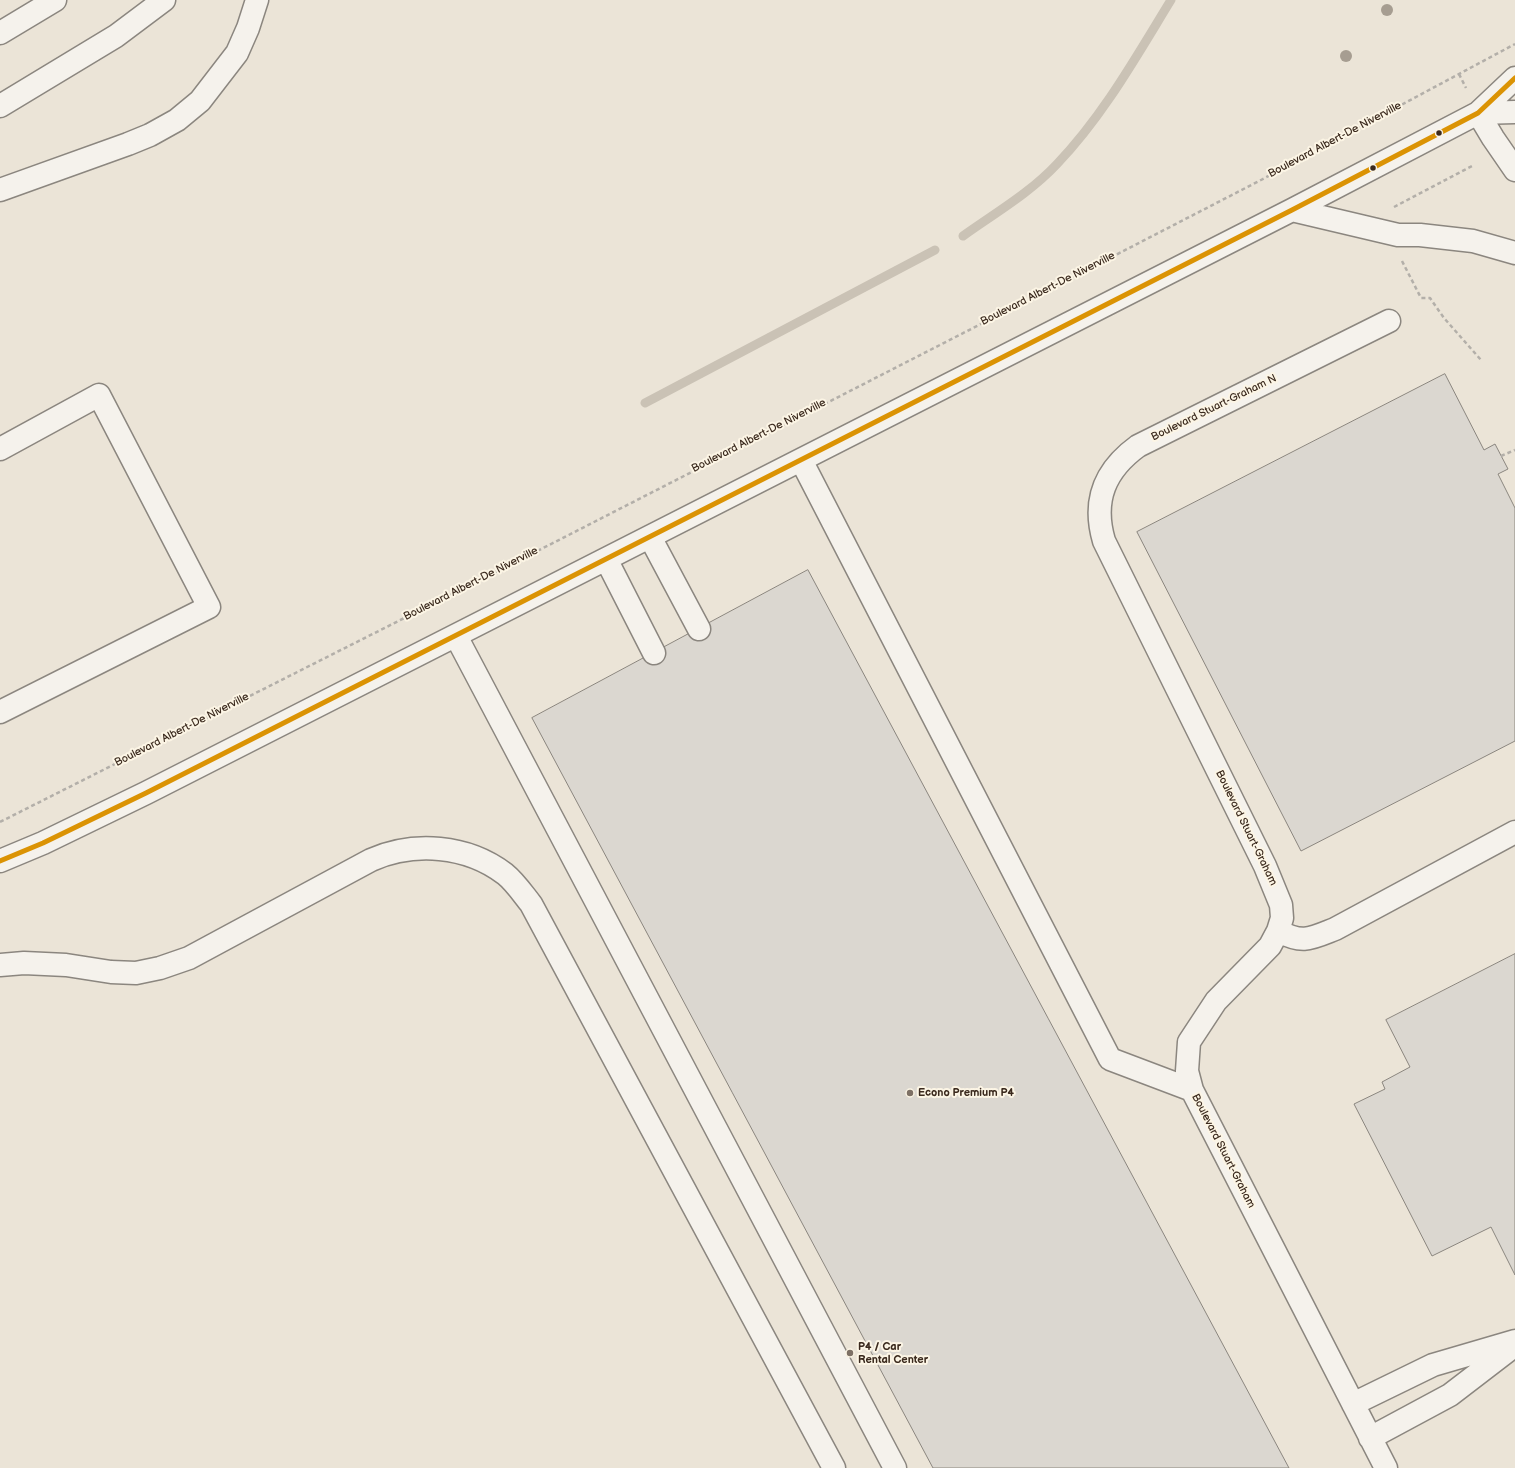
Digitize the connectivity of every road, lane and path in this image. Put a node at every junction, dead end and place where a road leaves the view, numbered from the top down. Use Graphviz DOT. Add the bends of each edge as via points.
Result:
graph roads {
  1 [pos="55,0"];
  2 [pos="164,0"];
  3 [pos="257,0"];
  4 [pos="0,33"];
  5 [pos="1515,44"];
  6 [pos="1515,78"];
  7 [pos="0,106"];
  8 [pos="1515,112"];
  9 [pos="1478,113"];
  10 [pos="1472,166"];
  11 [pos="1515,170"];
  12 [pos="0,190"];
  13 [pos="1391,208"];
  14 [pos="1292,210"];
  15 [pos="1515,253"];
  16 [pos="1401,258"];
  17 [pos="1389,321"];
  18 [pos="1481,360"];
  19 [pos="0,449"];
  20 [pos="1515,450"];
  21 [pos="1502,456"];
  22 [pos="801,460"];
  23 [pos="650,537"];
  24 [pos="1104,541"];
  25 [pos="606,559"];
  26 [pos="699,629"];
  27 [pos="456,636"];
  28 [pos="654,653"];
  29 [pos="0,712"];
  30 [pos="0,822"];
  31 [pos="1515,832"];
  32 [pos="0,861"];
  33 [pos="1278,931"];
  34 [pos="0,965"];
  35 [pos="1192,1090"];
  36 [pos="1515,1341"];
  37 [pos="1515,1345"];
  38 [pos="1434,1365"];
  39 [pos="1450,1396"];
  40 [pos="1353,1404"];
  41 [pos="1370,1438"];
  42 [pos="834,1468"];
  43 [pos="895,1468"];
  44 [pos="1386,1468"];
  1 -- 4 [label="street"];
  2 -- 7 [label="street" via="116,36"];
  3 -- 12 [label="street" via="236,53 200,101 177,120 135,141"];
  5 -- 30 [label="path, Boulevard Albert-De Niverville" via="1102,262"];
  6 -- 9 [label="street"];
  8 -- 9 [label="street"];
  9 -- 11 [label="street"];
  9 -- 14 [label="street"];
  10 -- 13 [label="path"];
  14 -- 15 [label="street" via="1398,235 1473,241"];
  14 -- 22 [label="street"];
  16 -- 18 [label="path" via="1421,298 1430,298"];
  17 -- 24 [label="street, Boulevard Stuart-Graham N" via="1155,437 1126,454 1105,480 1101,496 1101,532"];
  19 -- 29 [label="street" via="99,395 209,607"];
  20 -- 21 [label="path"];
  22 -- 23 [label="street"];
  22 -- 35 [label="street" via="1110,1059"];
  23 -- 25 [label="street"];
  23 -- 26 [label="street"];
  24 -- 33 [label="street, Boulevard Stuart-Graham" via="1276,889 1282,918"];
  25 -- 27 [label="street"];
  25 -- 28 [label="street"];
  27 -- 32 [label="street" via="139,797"];
  27 -- 43 [label="street"];
  31 -- 33 [label="street" via="1335,928 1305,939 1293,939"];
  33 -- 35 [label="street, Boulevard Stuart-Graham" via="1270,946 1216,1001 1189,1042 1187,1071"];
  34 -- 42 [label="street" via="66,965 136,973 179,963 371,860 403,849 435,848 454,851 473,856 495,867 506,875 531,904"];
  35 -- 40 [label="street, Boulevard Stuart-Graham"];
  36 -- 38 [label="street"];
  37 -- 39 [label="street"];
  38 -- 39 [label="street"];
  38 -- 40 [label="street"];
  39 -- 41 [label="street"];
  40 -- 41 [label="street, Boulevard Stuart-Graham"];
  41 -- 44 [label="street, Boulevard Stuart-Graham"];
}
